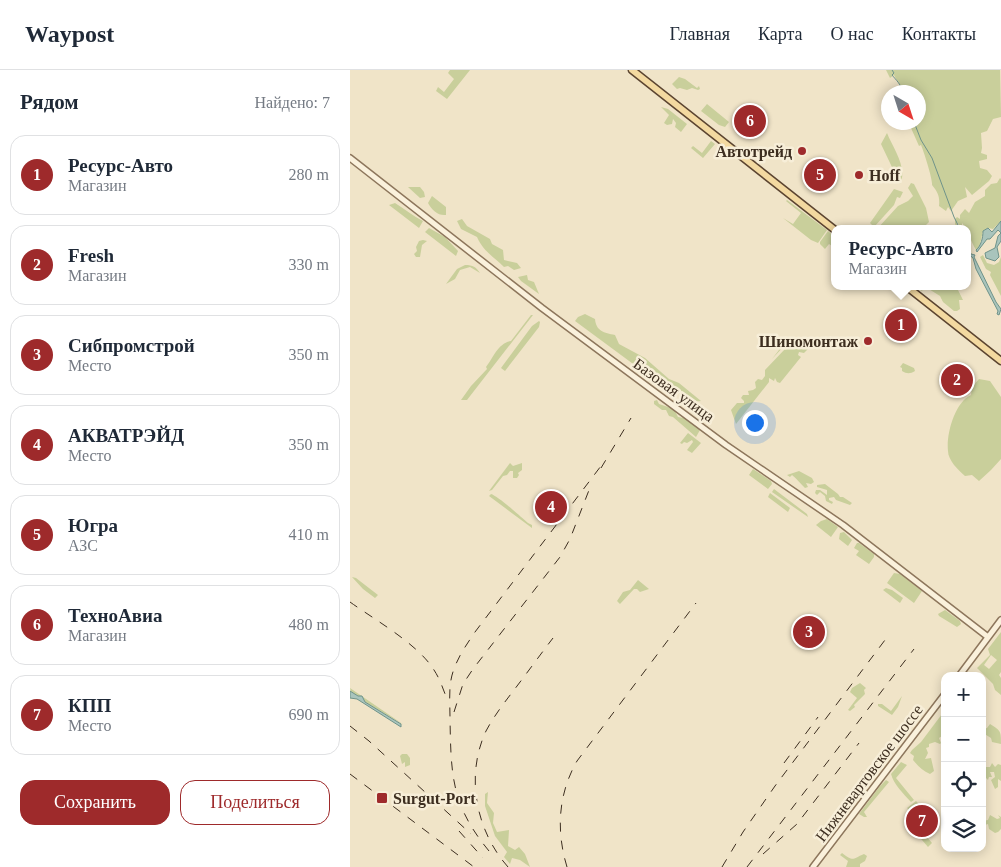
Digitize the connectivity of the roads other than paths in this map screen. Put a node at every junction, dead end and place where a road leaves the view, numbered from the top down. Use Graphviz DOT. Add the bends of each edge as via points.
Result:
graph roads {
  1 [pos="632,70"];
  2 [pos="350,158"];
  3 [pos="831,227"];
  4 [pos="911,290"];
  5 [pos="1001,361"];
  6 [pos="1001,620"];
  7 [pos="988,637"];
  8 [pos="962,672"];
  9 [pos="941,699"];
  10 [pos="813,867"];
  1 -- 3 [label="main road"];
  2 -- 7 [label="street, Базовая улица" via="542,308 726,445 843,525"];
  4 -- 5 [label="main road"];
  6 -- 7 [label="street"];
  7 -- 8 [label="street"];
  9 -- 10 [label="street, Нижневартовское шоссе"];
}
